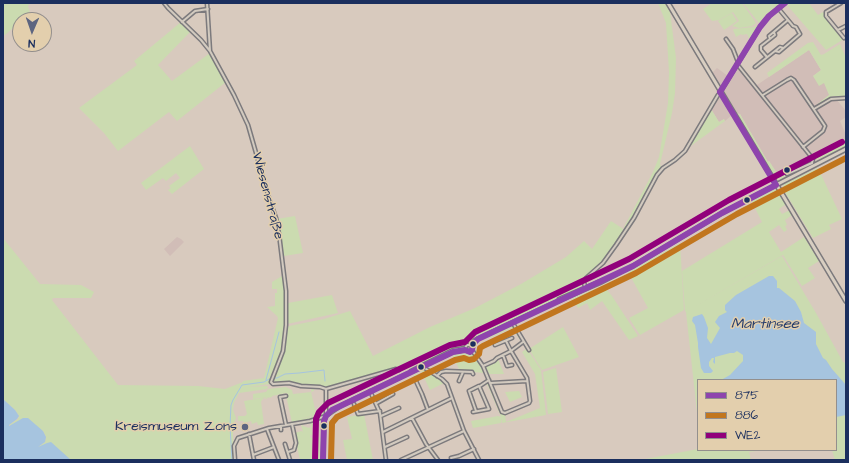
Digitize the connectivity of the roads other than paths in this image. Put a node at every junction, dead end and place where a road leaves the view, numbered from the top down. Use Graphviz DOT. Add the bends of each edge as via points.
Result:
graph roads {
  1 [pos="164,3"];
  2 [pos="207,3"];
  3 [pos="668,3"];
  4 [pos="785,3"];
  5 [pos="841,3"];
  6 [pos="778,8"];
  7 [pos="208,9"];
  8 [pos="788,20"];
  9 [pos="182,22"];
  10 [pos="846,26"];
  11 [pos="838,30"];
  12 [pos="844,38"];
  13 [pos="726,40"];
  14 [pos="210,52"];
  15 [pos="767,57"];
  16 [pos="737,63"];
  17 [pos="755,67"];
  18 [pos="721,92"];
  19 [pos="763,95"];
  20 [pos="846,98"];
  21 [pos="814,110"];
  22 [pos="803,147"];
  23 [pos="846,149"];
  24 [pos="788,174"];
  25 [pos="776,185"];
  26 [pos="584,289"];
  27 [pos="846,301"];
  28 [pos="514,325"];
  29 [pos="512,338"];
  30 [pos="506,341"];
  31 [pos="523,342"];
  32 [pos="471,345"];
  33 [pos="495,345"];
  34 [pos="465,349"];
  35 [pos="529,350"];
  36 [pos="471,351"];
  37 [pos="510,351"];
  38 [pos="503,355"];
  39 [pos="427,364"];
  40 [pos="512,364"];
  41 [pos="423,366"];
  42 [pos="483,366"];
  43 [pos="427,369"];
  44 [pos="399,370"];
  45 [pos="431,371"];
  46 [pos="463,372"];
  47 [pos="473,374"];
  48 [pos="437,376"];
  49 [pos="398,378"];
  50 [pos="415,379"];
  51 [pos="489,380"];
  52 [pos="459,381"];
  53 [pos="527,381"];
  54 [pos="490,383"];
  55 [pos="480,386"];
  56 [pos="326,389"];
  57 [pos="370,391"];
  58 [pos="393,394"];
  59 [pos="286,396"];
  60 [pos="452,398"];
  61 [pos="376,403"];
  62 [pos="354,404"];
  63 [pos="399,408"];
  64 [pos="493,408"];
  65 [pos="489,409"];
  66 [pos="428,410"];
  67 [pos="380,411"];
  68 [pos="326,416"];
  69 [pos="381,416"];
  70 [pos="319,418"];
  71 [pos="412,418"];
  72 [pos="324,420"];
  73 [pos="286,424"];
  74 [pos="292,424"];
  75 [pos="280,426"];
  76 [pos="267,429"];
  77 [pos="281,430"];
  78 [pos="464,431"];
  79 [pos="383,432"];
  80 [pos="249,434"];
  81 [pos="407,437"];
  82 [pos="285,444"];
  83 [pos="275,447"];
  84 [pos="385,447"];
  85 [pos="428,447"];
  86 [pos="474,449"];
  87 [pos="288,452"];
  88 [pos="253,455"];
  89 [pos="451,458"];
  90 [pos="235,460"];
  91 [pos="254,460"];
  92 [pos="280,460"];
  93 [pos="290,460"];
  94 [pos="323,460"];
  95 [pos="386,460"];
  96 [pos="401,460"];
  97 [pos="438,460"];
  98 [pos="479,460"];
  1 -- 9 [label="street"];
  2 -- 7 [label="street"];
  3 -- 18 [label="main road"];
  4 -- 6 [label="street"];
  5 -- 11 [label="street" via="826,12 826,16"];
  6 -- 8 [label="street"];
  6 -- 16 [label="street" via="760,27"];
  7 -- 9 [label="street" via="195,11"];
  7 -- 14 [label="street"];
  8 -- 15 [label="street" via="769,36 770,39 761,48"];
  8 -- 15 [label="street" via="800,34 784,48 780,47"];
  9 -- 14 [label="street"];
  10 -- 11 [label="street"];
  11 -- 12 [label="street"];
  13 -- 16 [label="street" via="733,49"];
  14 -- 56 [label="street, Wiesenstraße" via="248,125 279,234 286,291 286,325 283,351 271,382 289,382"];
  15 -- 17 [label="street"];
  16 -- 18 [label="street"];
  16 -- 19 [label="street"];
  18 -- 25 [label="main road"];
  18 -- 26 [label="street" via="685,151 657,175 630,226 607,258 586,278"];
  19 -- 21 [label="street" via="786,80 792,79"];
  19 -- 22 [label="street"];
  20 -- 21 [label="street" via="831,99"];
  21 -- 22 [label="street" via="825,124 825,128"];
  22 -- 24 [label="street" via="813,161"];
  23 -- 25 [label="main road"];
  25 -- 26 [label="street" via="727,210 643,261"];
  25 -- 27 [label="main road"];
  26 -- 32 [label="street" via="478,339"];
  28 -- 31 [label="street"];
  29 -- 30 [label="street"];
  30 -- 33 [label="street"];
  30 -- 37 [label="street"];
  31 -- 35 [label="street"];
  31 -- 37 [label="street"];
  32 -- 34 [label="street" via="467,345"];
  32 -- 36 [label="street"];
  34 -- 36 [label="street"];
  34 -- 39 [label="street"];
  34 -- 39 [label="street" via="453,350"];
  36 -- 42 [label="street"];
  37 -- 38 [label="street"];
  37 -- 53 [label="street"];
  38 -- 40 [label="street" via="507,366"];
  38 -- 42 [label="street"];
  39 -- 41 [label="street"];
  39 -- 43 [label="street"];
  39 -- 45 [label="street"];
  39 -- 49 [label="street"];
  41 -- 43 [label="street"];
  41 -- 49 [label="street"];
  42 -- 51 [label="street"];
  43 -- 45 [label="street"];
  44 -- 56 [label="street"];
  45 -- 48 [label="street"];
  46 -- 47 [label="street"];
  46 -- 48 [label="street" via="444,371"];
  46 -- 52 [label="street"];
  48 -- 60 [label="street" via="447,384"];
  49 -- 57 [label="street"];
  50 -- 66 [label="street"];
  51 -- 54 [label="street"];
  51 -- 55 [label="street"];
  53 -- 54 [label="street"];
  53 -- 54 [label="street" via="529,402 503,413"];
  55 -- 65 [label="street"];
  55 -- 65 [label="street" via="469,391 474,411"];
  56 -- 68 [label="street"];
  57 -- 61 [label="street"];
  57 -- 68 [label="street" via="336,408"];
  58 -- 61 [label="street"];
  59 -- 73 [label="street" via="280,397"];
  60 -- 66 [label="street"];
  60 -- 78 [label="street"];
  61 -- 67 [label="street"];
  62 -- 67 [label="street" via="358,414"];
  63 -- 69 [label="street"];
  64 -- 65 [label="street"];
  66 -- 71 [label="street"];
  67 -- 69 [label="street"];
  68 -- 70 [label="street"];
  68 -- 72 [label="street"];
  69 -- 79 [label="street"];
  70 -- 72 [label="street"];
  70 -- 74 [label="street"];
  71 -- 79 [label="street"];
  71 -- 85 [label="street"];
  72 -- 94 [label="street"];
  73 -- 74 [label="street"];
  73 -- 75 [label="street"];
  74 -- 87 [label="street" via="296,443 294,450"];
  75 -- 76 [label="street"];
  75 -- 77 [label="street"];
  76 -- 80 [label="street"];
  76 -- 83 [label="street"];
  78 -- 85 [label="street"];
  78 -- 86 [label="street"];
  79 -- 84 [label="street"];
  80 -- 88 [label="street"];
  80 -- 90 [label="street" via="237,438 234,446"];
  81 -- 84 [label="street"];
  82 -- 87 [label="street"];
  83 -- 88 [label="street"];
  83 -- 92 [label="street"];
  84 -- 95 [label="street"];
  85 -- 96 [label="street"];
  85 -- 97 [label="street"];
  86 -- 89 [label="street"];
  86 -- 98 [label="street"];
  87 -- 93 [label="street"];
  88 -- 91 [label="street"];
}
